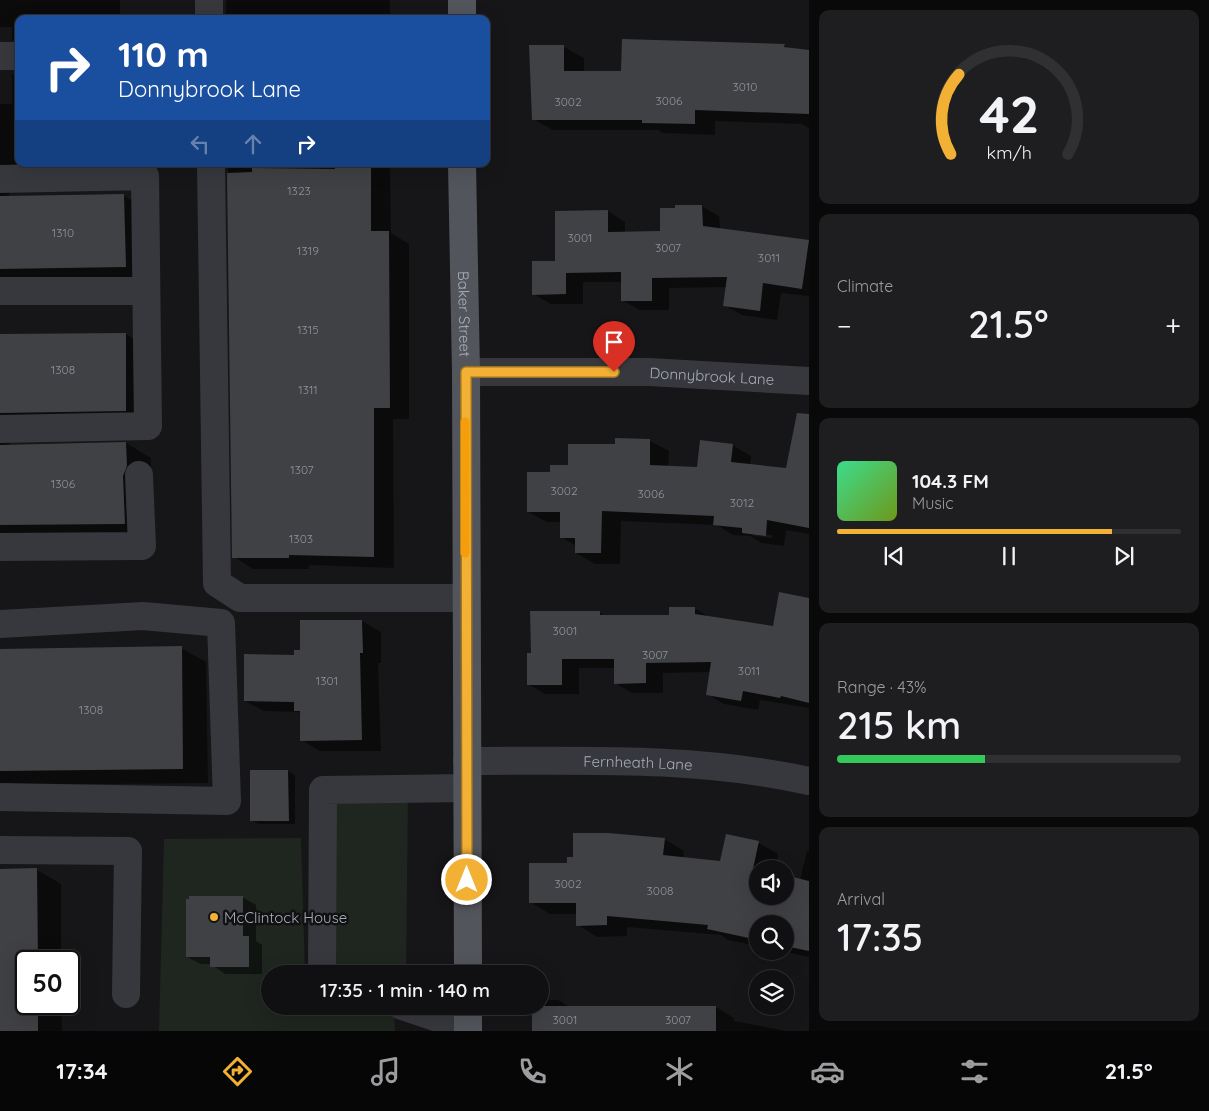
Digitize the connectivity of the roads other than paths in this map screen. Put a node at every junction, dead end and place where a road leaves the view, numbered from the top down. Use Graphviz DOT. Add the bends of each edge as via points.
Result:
graph roads {
  1 [pos="209,0"];
  2 [pos="462,0"];
  3 [pos="209,15"];
  4 [pos="462,15"];
  5 [pos="0,56"];
  6 [pos="15,56"];
  7 [pos="211,167"];
  8 [pos="462,167"];
  9 [pos="0,179"];
  10 [pos="0,291"];
  11 [pos="146,291"];
  12 [pos="466,372"];
  13 [pos="809,381"];
  14 [pos="0,429"];
  15 [pos="139,475"];
  16 [pos="0,546"];
  17 [pos="465,598"];
  18 [pos="0,624"];
  19 [pos="467,761"];
  20 [pos="809,781"];
  21 [pos="467,788"];
  22 [pos="0,797"];
  23 [pos="0,850"];
  24 [pos="322,965"];
  25 [pos="468,965"];
  26 [pos="126,994"];
  27 [pos="439,1015"];
  28 [pos="468,1022"];
  1 -- 3 [label="street"];
  2 -- 4 [label="main road"];
  5 -- 6 [label="street"];
  7 -- 17 [label="street" via="217,583 240,598"];
  8 -- 12 [label="main road, Baker Street"];
  9 -- 11 [label="street" via="145,176"];
  10 -- 11 [label="street"];
  11 -- 14 [label="street" via="148,426"];
  12 -- 13 [label="street, Donnybrook Lane" via="650,372"];
  12 -- 17 [label="main road, Baker Street"];
  15 -- 16 [label="street" via="142,546"];
  17 -- 19 [label="main road, Baker Street"];
  18 -- 22 [label="street" via="143,616 221,623 227,801"];
  19 -- 20 [label="street, Fernheath Lane" via="670,761 778,774"];
  19 -- 21 [label="main road, Baker Street"];
  21 -- 24 [label="street" via="323,790"];
  21 -- 25 [label="main road, Baker Street"];
  23 -- 26 [label="street" via="128,851"];
  27 -- 28 [label="street"];
}
